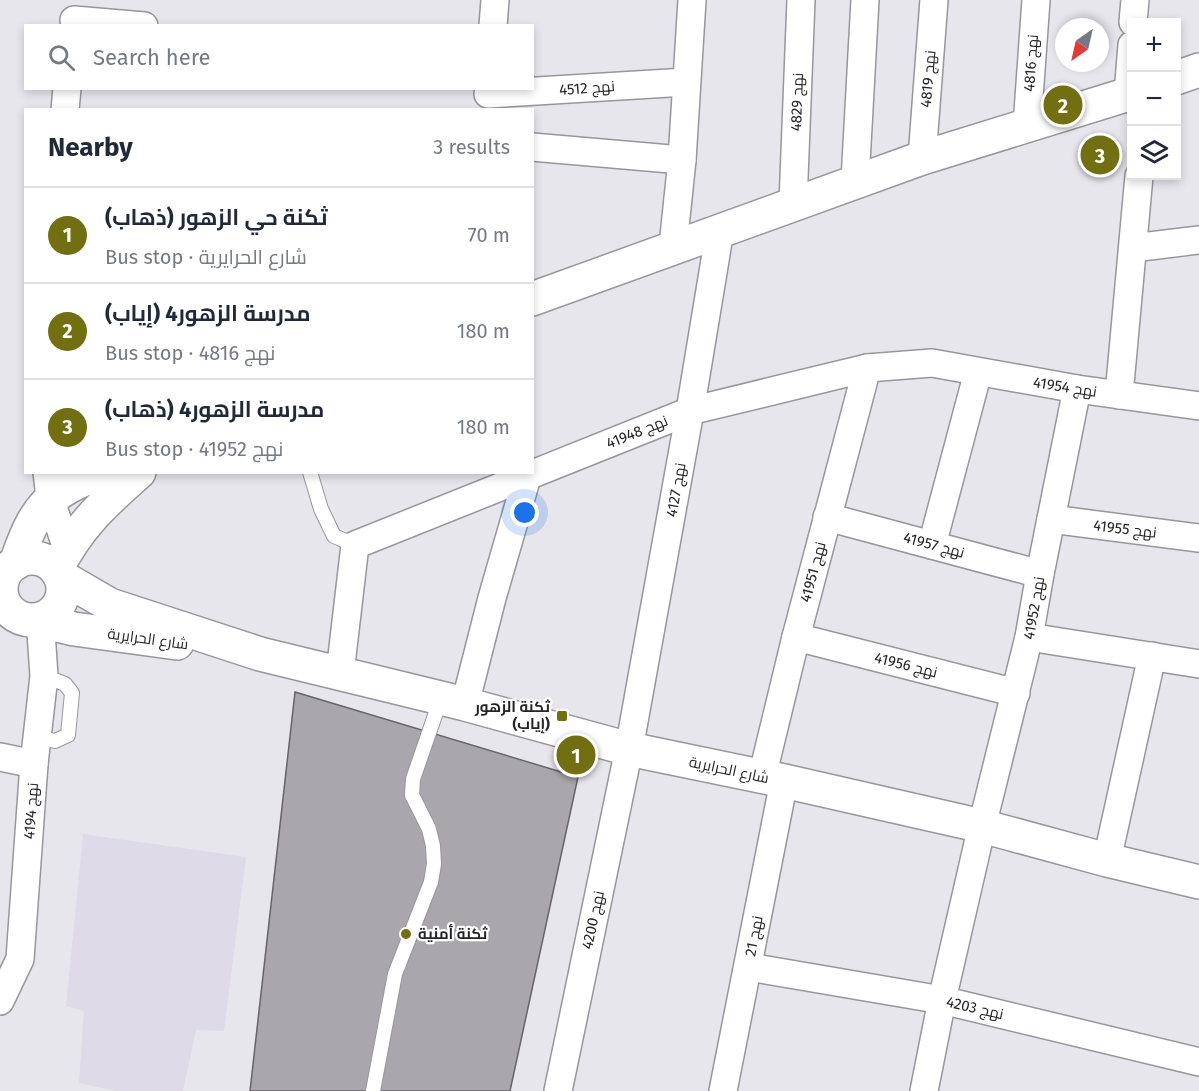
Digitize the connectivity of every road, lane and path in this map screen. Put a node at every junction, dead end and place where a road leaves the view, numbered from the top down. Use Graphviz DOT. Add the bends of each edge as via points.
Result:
graph roads {
  1 [pos="495,0"];
  2 [pos="692,0"];
  3 [pos="801,0"];
  4 [pos="866,0"];
  5 [pos="934,0"];
  6 [pos="1036,0"];
  7 [pos="1135,0"];
  8 [pos="75,15"];
  9 [pos="1133,18"];
  10 [pos="131,24"];
  11 [pos="493,24"];
  12 [pos="1199,70"];
  13 [pos="1181,76"];
  14 [pos="686,82"];
  15 [pos="68,90"];
  16 [pos="1127,94"];
  17 [pos="487,97"];
  18 [pos="65,108"];
  19 [pos="1027,126"];
  20 [pos="534,147"];
  21 [pos="922,158"];
  22 [pos="682,160"];
  23 [pos="1139,180"];
  24 [pos="855,181"];
  25 [pos="793,203"];
  26 [pos="720,230"];
  27 [pos="1199,240"];
  28 [pos="673,246"];
  29 [pos="1133,248"];
  30 [pos="534,298"];
  31 [pos="933,363"];
  32 [pos="867,368"];
  33 [pos="978,372"];
  34 [pos="1077,389"];
  35 [pos="1119,395"];
  36 [pos="1199,406"];
  37 [pos="690,411"];
  38 [pos="534,472"];
  39 [pos="97,474"];
  40 [pos="137,474"];
  41 [pos="311,474"];
  42 [pos="527,475"];
  43 [pos="49,485"];
  44 [pos="827,517"];
  45 [pos="1051,519"];
  46 [pos="1199,538"];
  47 [pos="932,545"];
  48 [pos="355,546"];
  49 [pos="9,565"];
  50 [pos="61,565"];
  51 [pos="1040,574"];
  52 [pos="19,613"];
  53 [pos="796,637"];
  54 [pos="1029,637"];
  55 [pos="260,654"];
  56 [pos="1152,656"];
  57 [pos="1199,664"];
  58 [pos="340,673"];
  59 [pos="1016,693"];
  60 [pos="453,701"];
  61 [pos="629,749"];
  62 [pos="0,758"];
  63 [pos="34,764"];
  64 [pos="773,779"];
  65 [pos="981,826"];
  66 [pos="1107,860"];
  67 [pos="1199,882"];
  68 [pos="10,958"];
  69 [pos="749,967"];
  70 [pos="942,1000"];
  71 [pos="0,1001"];
  72 [pos="1199,1062"];
  73 [pos="373,1091"];
  74 [pos="558,1091"];
  75 [pos="723,1091"];
  76 [pos="924,1091"];
  1 -- 11 [label="street"];
  2 -- 14 [label="street"];
  3 -- 25 [label="street, نهج 4829"];
  4 -- 24 [label="street"];
  5 -- 21 [label="street, نهج 4819"];
  6 -- 19 [label="street, نهج 4816"];
  7 -- 9 [label="street"];
  8 -- 10 [label="street"];
  12 -- 13 [label="main road"];
  14 -- 17 [label="street, نهج 4512"];
  14 -- 22 [label="street"];
  15 -- 18 [label="street"];
  16 -- 19 [label="main road"];
  19 -- 21 [label="main road"];
  20 -- 22 [label="street"];
  21 -- 24 [label="main road"];
  22 -- 28 [label="street"];
  23 -- 29 [label="street"];
  24 -- 25 [label="main road"];
  25 -- 26 [label="main road"];
  26 -- 28 [label="main road"];
  26 -- 37 [label="street, نهج 4127"];
  27 -- 29 [label="street"];
  28 -- 30 [label="main road"];
  29 -- 35 [label="street"];
  31 -- 32 [label="street, نهج 41948"];
  31 -- 33 [label="street, نهج 41954"];
  32 -- 37 [label="street, نهج 41948"];
  32 -- 44 [label="street, نهج 41951"];
  33 -- 34 [label="street, نهج 41954"];
  33 -- 47 [label="street"];
  34 -- 35 [label="street, نهج 41954"];
  34 -- 45 [label="street, نهج 41952"];
  35 -- 36 [label="street, نهج 41954"];
  37 -- 38 [label="street, نهج 41948"];
  37 -- 61 [label="street, نهج 4127"];
  39 -- 43 [label="main road" via="65,487"];
  40 -- 50 [label="main road" via="95,512"];
  41 -- 48 [label="lane" via="334,536"];
  42 -- 48 [label="street, نهج 41948"];
  42 -- 60 [label="street" via="492,598"];
  43 -- 49 [label="main road"];
  43 -- 50 [label="street"];
  44 -- 47 [label="street, نهج 41957"];
  44 -- 53 [label="street, نهج 41951"];
  45 -- 46 [label="street, نهج 41955"];
  45 -- 51 [label="street, نهج 41952"];
  47 -- 51 [label="street, نهج 41957"];
  48 -- 58 [label="street"];
  49 -- 50 [label="main road" via="37,558"];
  49 -- 52 [label="main road" via="1,586 4,601"];
  50 -- 52 [label="main road" via="60,604 50,615"];
  50 -- 55 [label="main road, شارع الحرايرية" via="110,604"];
  51 -- 54 [label="street, نهج 41952"];
  52 -- 55 [label="main road, شارع الحرايرية" via="84,630"];
  52 -- 63 [label="street, نهج 4194" via="41,632 44,676"];
  53 -- 59 [label="street, نهج 41956"];
  53 -- 64 [label="street, نهج 41951"];
  54 -- 56 [label="street"];
  54 -- 59 [label="street, نهج 41952"];
  55 -- 58 [label="main road, شارع الحرايرية"];
  56 -- 57 [label="street"];
  56 -- 66 [label="street"];
  58 -- 60 [label="main road, شارع الحرايرية"];
  59 -- 65 [label="street, نهج 41952"];
  60 -- 61 [label="main road, شارع الحرايرية"];
  60 -- 73 [label="lane" via="413,779 412,795 429,830 434,864 395,974"];
  61 -- 64 [label="main road, شارع الحرايرية"];
  61 -- 74 [label="street, نهج 4200"];
  62 -- 63 [label="street"];
  63 -- 68 [label="street, نهج 4194"];
  64 -- 65 [label="main road, شارع الحرايرية"];
  64 -- 69 [label="street, نهج 21"];
  65 -- 66 [label="main road, شارع الحرايرية"];
  65 -- 70 [label="street, نهج 41952"];
  66 -- 67 [label="main road, شارع الحرايرية"];
  68 -- 71 [label="street, نهج 4194"];
  69 -- 70 [label="street, نهج 4203"];
  69 -- 75 [label="street, نهج 21"];
  70 -- 72 [label="street, نهج 4203"];
  70 -- 76 [label="street, نهج 41952"];
}
